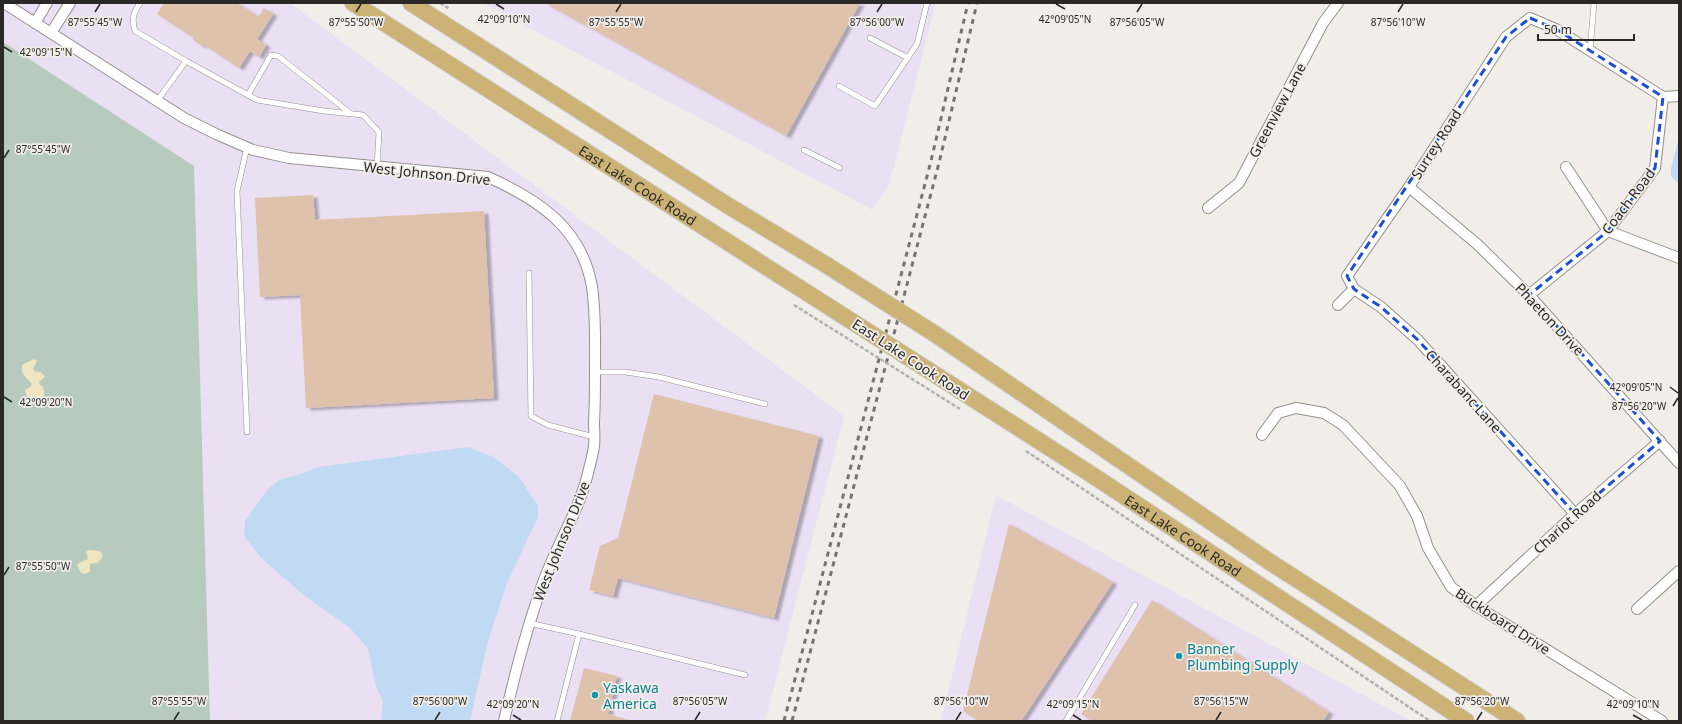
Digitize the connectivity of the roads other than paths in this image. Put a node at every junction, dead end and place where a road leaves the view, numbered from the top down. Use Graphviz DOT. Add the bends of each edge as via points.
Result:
graph roads {
  1 [pos="4,3"];
  2 [pos="47,3"];
  3 [pos="70,3"];
  4 [pos="140,3"];
  5 [pos="353,3"];
  6 [pos="411,3"];
  7 [pos="927,3"];
  8 [pos="1338,3"];
  9 [pos="1594,3"];
  10 [pos="35,23"];
  11 [pos="51,33"];
  12 [pos="870,38"];
  13 [pos="1590,51"];
  14 [pos="908,58"];
  15 [pos="186,61"];
  16 [pos="839,86"];
  17 [pos="248,95"];
  18 [pos="1679,96"];
  19 [pos="1663,97"];
  20 [pos="158,101"];
  21 [pos="350,113"];
  22 [pos="247,147"];
  23 [pos="804,150"];
  24 [pos="1566,167"];
  25 [pos="377,168"];
  26 [pos="840,168"];
  27 [pos="1409,187"];
  28 [pos="1208,208"];
  29 [pos="1608,231"];
  30 [pos="1679,258"];
  31 [pos="529,274"];
  32 [pos="1347,276"];
  33 [pos="1354,289"];
  34 [pos="1529,295"];
  35 [pos="1338,305"];
  36 [pos="595,372"];
  37 [pos="765,404"];
  38 [pos="247,432"];
  39 [pos="1262,435"];
  40 [pos="594,437"];
  41 [pos="1660,441"];
  42 [pos="1679,463"];
  43 [pos="1575,514"];
  44 [pos="1679,571"];
  45 [pos="1136,605"];
  46 [pos="1476,606"];
  47 [pos="1636,608"];
  48 [pos="530,623"];
  49 [pos="579,634"];
  50 [pos="745,675"];
  51 [pos="504,721"];
  52 [pos="557,721"];
  53 [pos="1066,721"];
  54 [pos="1466,721"];
  55 [pos="1517,721"];
  56 [pos="1662,721"];
  1 -- 10 [label="street, West Johnson Drive"];
  2 -- 10 [label="street"];
  3 -- 11 [label="street"];
  4 -- 15 [label="lane" via="132,22 135,30"];
  5 -- 54 [label="main road, East Lake Cook Road, bridge" via="1086,471"];
  6 -- 55 [label="main road, East Lake Cook Road, bridge" via="727,205 936,334 1270,562"];
  7 -- 14 [label="lane" via="917,44"];
  8 -- 28 [label="street, Greenview Lane" via="1323,23 1239,183"];
  9 -- 13 [label="lane"];
  10 -- 11 [label="street, West Johnson Drive"];
  11 -- 20 [label="street, West Johnson Drive"];
  12 -- 14 [label="lane"];
  13 -- 19 [label="street"];
  13 -- 27 [label="street, Surrey Road" via="1556,29 1530,18 1506,38"];
  14 -- 16 [label="lane" via="875,106"];
  15 -- 17 [label="lane"];
  15 -- 20 [label="lane"];
  17 -- 21 [label="lane" via="257,100"];
  17 -- 21 [label="lane" via="271,55 278,56"];
  18 -- 19 [label="street"];
  19 -- 29 [label="street, Coach Road" via="1655,168"];
  20 -- 22 [label="street, West Johnson Drive" via="184,118"];
  21 -- 25 [label="lane" via="363,115 378,132"];
  22 -- 25 [label="street, West Johnson Drive" via="289,158"];
  22 -- 38 [label="lane" via="237,191"];
  23 -- 26 [label="lane"];
  24 -- 29 [label="street"];
  25 -- 36 [label="street, West Johnson Drive" via="488,177 517,190 543,206 557,219 573,238 584,259 592,286"];
  27 -- 32 [label="street, Surrey Road"];
  27 -- 34 [label="street, Phaeton Drive" via="1476,244"];
  29 -- 30 [label="street"];
  29 -- 34 [label="street, Coach Road"];
  31 -- 40 [label="lane" via="532,416 548,425"];
  32 -- 33 [label="street, Charabanc Lane"];
  33 -- 35 [label="street"];
  33 -- 43 [label="street, Charabanc Lane" via="1381,307 1418,340"];
  34 -- 41 [label="street, Phaeton Drive"];
  36 -- 37 [label="lane" via="625,372 659,377"];
  36 -- 40 [label="street, West Johnson Drive"];
  39 -- 46 [label="street, Buckboard Drive" via="1278,413 1296,408 1324,413 1343,425 1400,486 1417,516 1428,548 1451,587"];
  40 -- 48 [label="street, West Johnson Drive" via="588,475 544,579"];
  41 -- 42 [label="street, Phaeton Drive"];
  41 -- 43 [label="street, Chariot Road"];
  43 -- 46 [label="street, Chariot Road"];
  44 -- 47 [label="street"];
  45 -- 53 [label="lane"];
  46 -- 56 [label="street, Buckboard Drive"];
  48 -- 49 [label="lane"];
  48 -- 51 [label="street, West Johnson Drive"];
  49 -- 50 [label="lane"];
  49 -- 52 [label="lane"];
}
